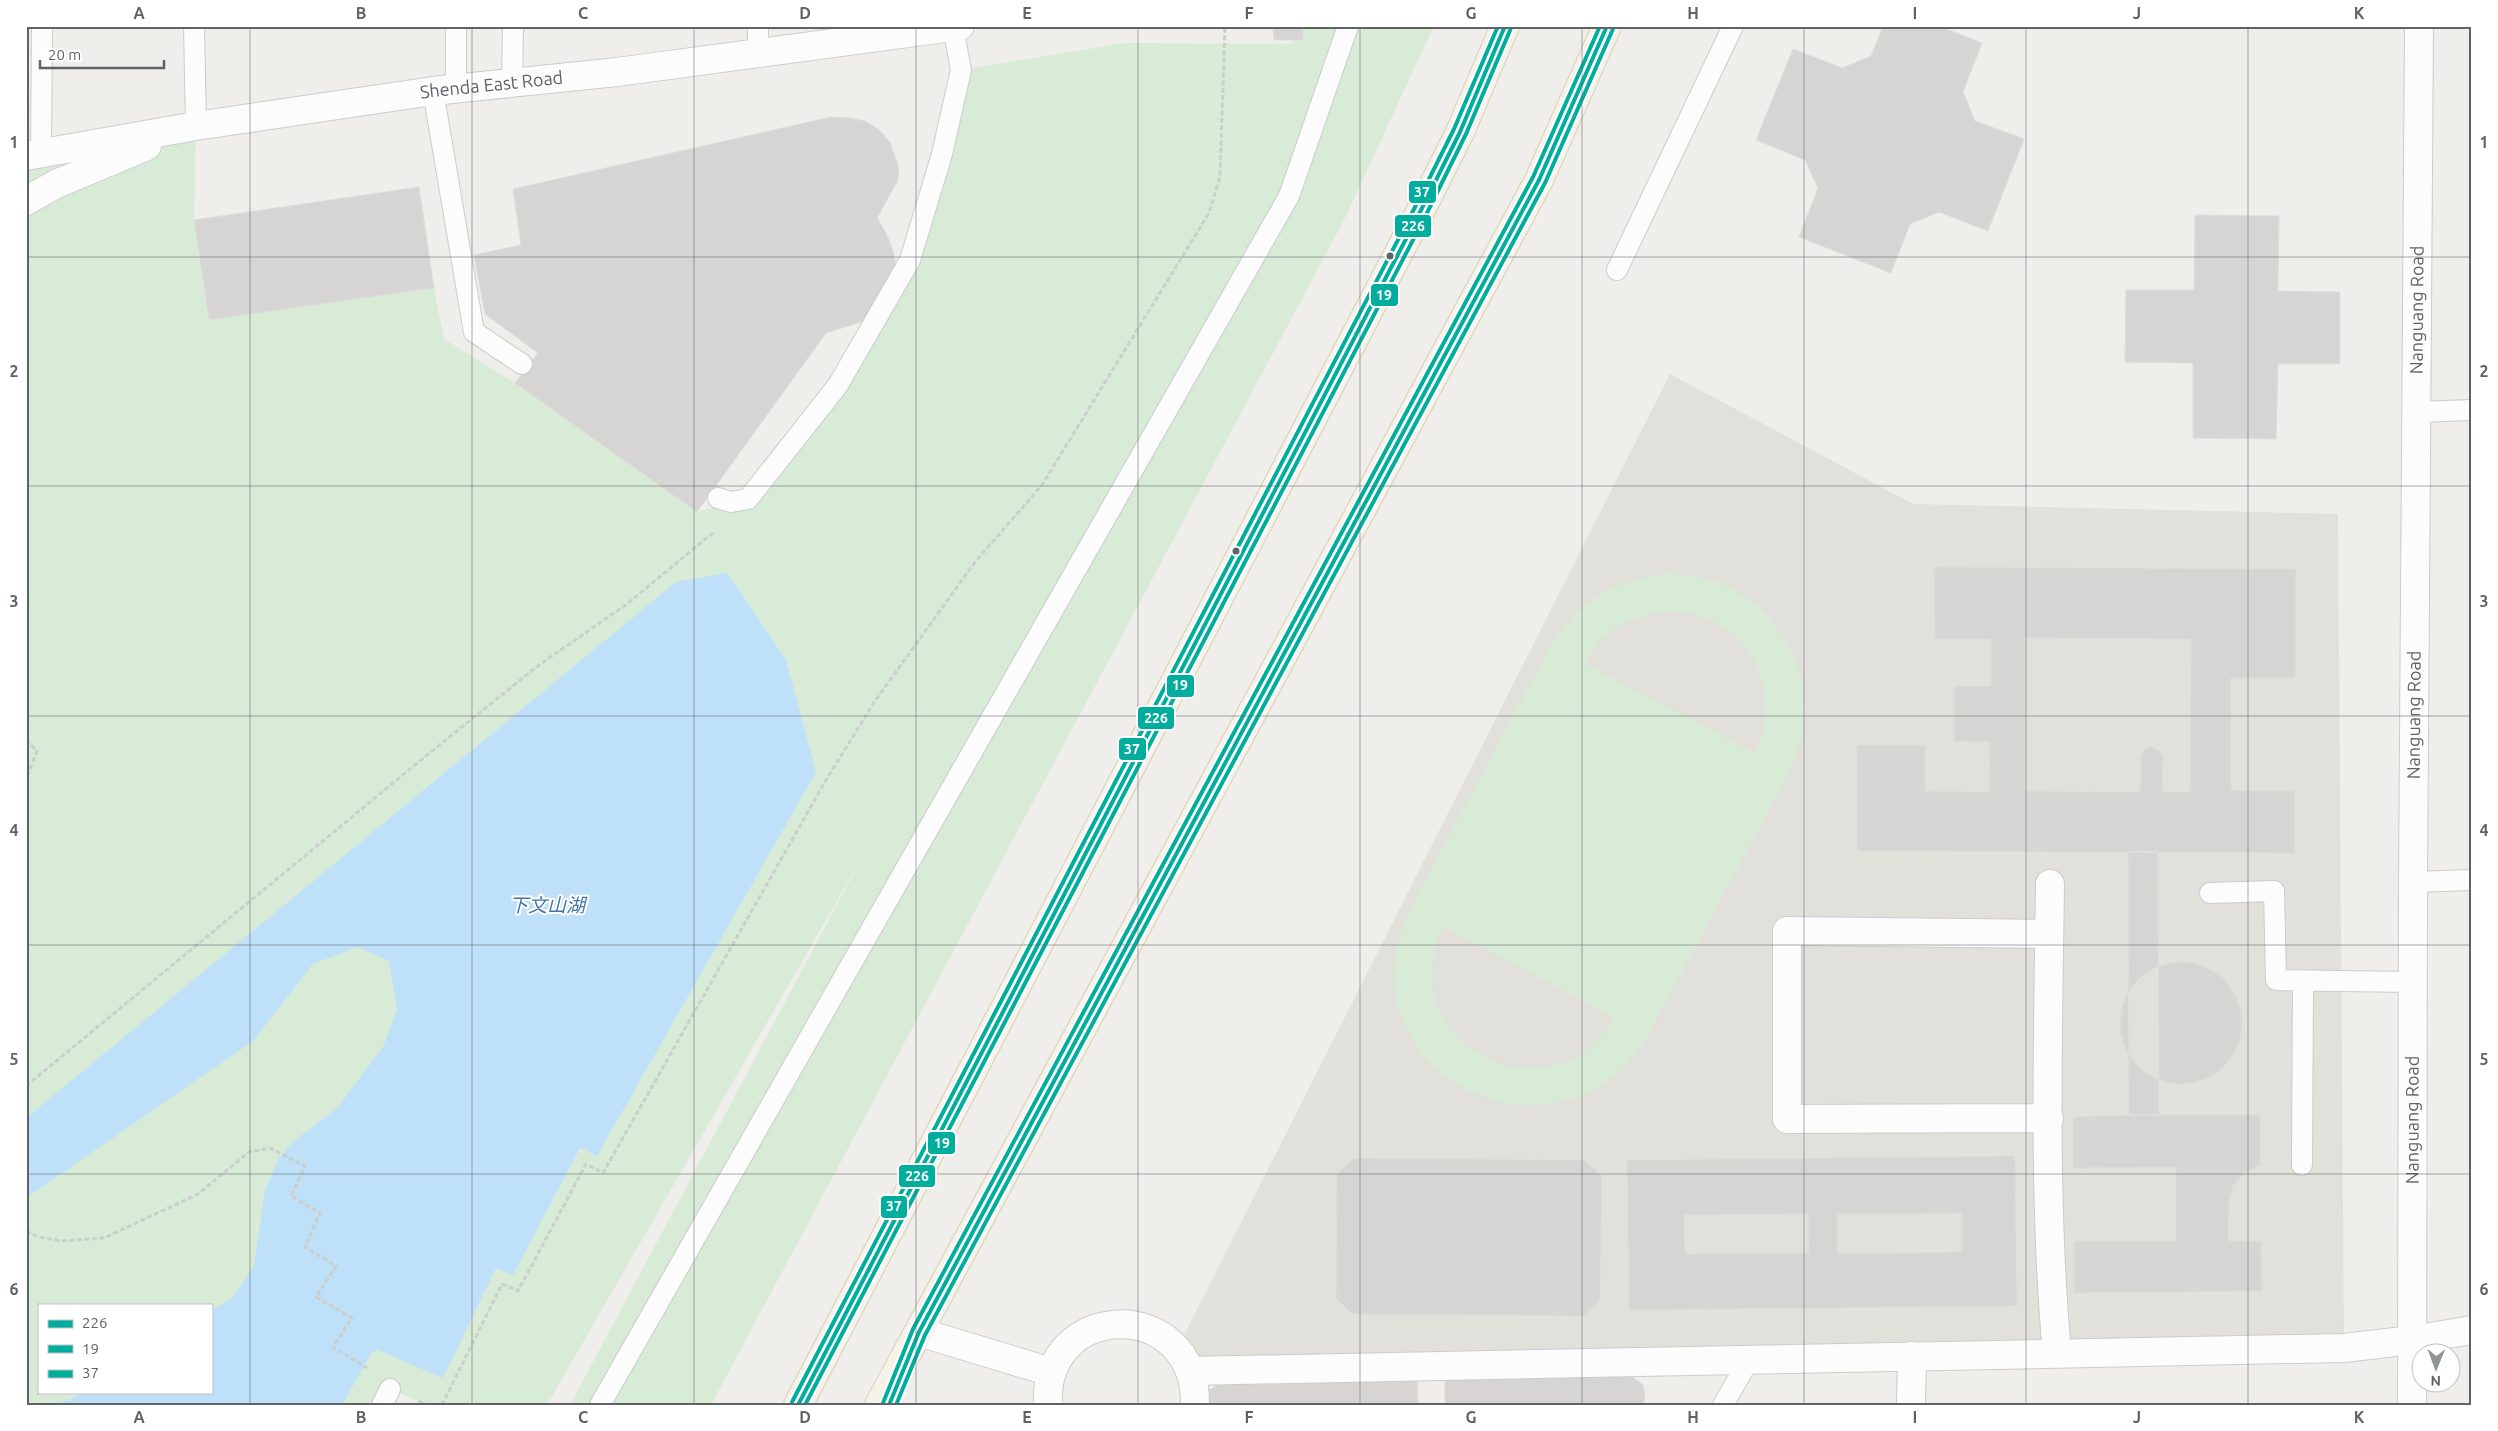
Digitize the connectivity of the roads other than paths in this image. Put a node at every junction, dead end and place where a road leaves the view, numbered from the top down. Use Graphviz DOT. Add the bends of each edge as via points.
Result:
graph roads {
  1 [pos="42,26"];
  2 [pos="194,26"];
  3 [pos="456,26"];
  4 [pos="513,26"];
  5 [pos="1348,26"];
  6 [pos="1505,26"];
  7 [pos="1607,26"];
  8 [pos="1733,26"];
  9 [pos="2419,26"];
  10 [pos="956,27"];
  11 [pos="758,40"];
  12 [pos="512,84"];
  13 [pos="444,91"];
  14 [pos="196,126"];
  15 [pos="34,155"];
  16 [pos="26,201"];
  17 [pos="1617,270"];
  18 [pos="522,364"];
  19 [pos="2472,410"];
  20 [pos="2416,412"];
  21 [pos="718,498"];
  22 [pos="2472,880"];
  23 [pos="2413,882"];
  24 [pos="2050,884"];
  25 [pos="2210,893"];
  26 [pos="2050,934"];
  27 [pos="2303,981"];
  28 [pos="2413,982"];
  29 [pos="2049,1118"];
  30 [pos="2302,1165"];
  31 [pos="2472,1330"];
  32 [pos="919,1332"];
  33 [pos="2412,1340"];
  34 [pos="2057,1353"];
  35 [pos="1912,1356"];
  36 [pos="1750,1358"];
  37 [pos="1190,1371"];
  38 [pos="1051,1372"];
  39 [pos="600,1405"];
  40 [pos="798,1405"];
  41 [pos="879,1405"];
  42 [pos="1048,1405"];
  43 [pos="1195,1405"];
  44 [pos="1723,1405"];
  45 [pos="1912,1405"];
  46 [pos="2412,1405"];
  1 -- 15 [label="lane"];
  2 -- 14 [label="lane"];
  3 -- 13 [label="lane"];
  4 -- 12 [label="lane"];
  5 -- 39 [label="lane" via="1289,196"];
  6 -- 40 [label="main road" via="1460,132 1419,214"];
  7 -- 32 [label="main road" via="1538,180"];
  8 -- 17 [label="lane"];
  9 -- 20 [label="street, Nanguang Road"];
  10 -- 11 [label="street, Shenda East Road"];
  10 -- 21 [label="lane" via="961,70 942,154 910,260 838,385 748,499 731,502"];
  11 -- 12 [label="street, Shenda East Road"];
  12 -- 13 [label="street, Shenda East Road"];
  13 -- 14 [label="street, Shenda East Road"];
  13 -- 18 [label="lane" via="474,332"];
  14 -- 15 [label="street, Shenda East Road"];
  14 -- 16 [label="street" via="56,184"];
  19 -- 20 [label="lane"];
  20 -- 23 [label="street, Nanguang Road"];
  22 -- 23 [label="lane"];
  23 -- 28 [label="street, Nanguang Road"];
  24 -- 26 [label="street"];
  25 -- 27 [label="lane" via="2274,892 2276,980"];
  26 -- 29 [label="street"];
  26 -- 29 [label="street" via="1787,931 1787,1119"];
  27 -- 28 [label="lane"];
  27 -- 30 [label="lane"];
  28 -- 33 [label="street, Nanguang Road"];
  29 -- 34 [label="street" via="2052,1294"];
  31 -- 33 [label="street"];
  32 -- 38 [label="street"];
  32 -- 41 [label="main road"];
  33 -- 34 [label="street" via="2344,1348"];
  33 -- 46 [label="street, Nanguang Road"];
  34 -- 35 [label="street"];
  35 -- 36 [label="street"];
  35 -- 45 [label="street"];
  36 -- 37 [label="street"];
  36 -- 44 [label="lane"];
  37 -- 38 [label="street" via="1181,1353 1167,1339 1150,1329 1111,1324 1074,1340 1060,1354"];
  37 -- 43 [label="street"];
  38 -- 42 [label="street"];
}
